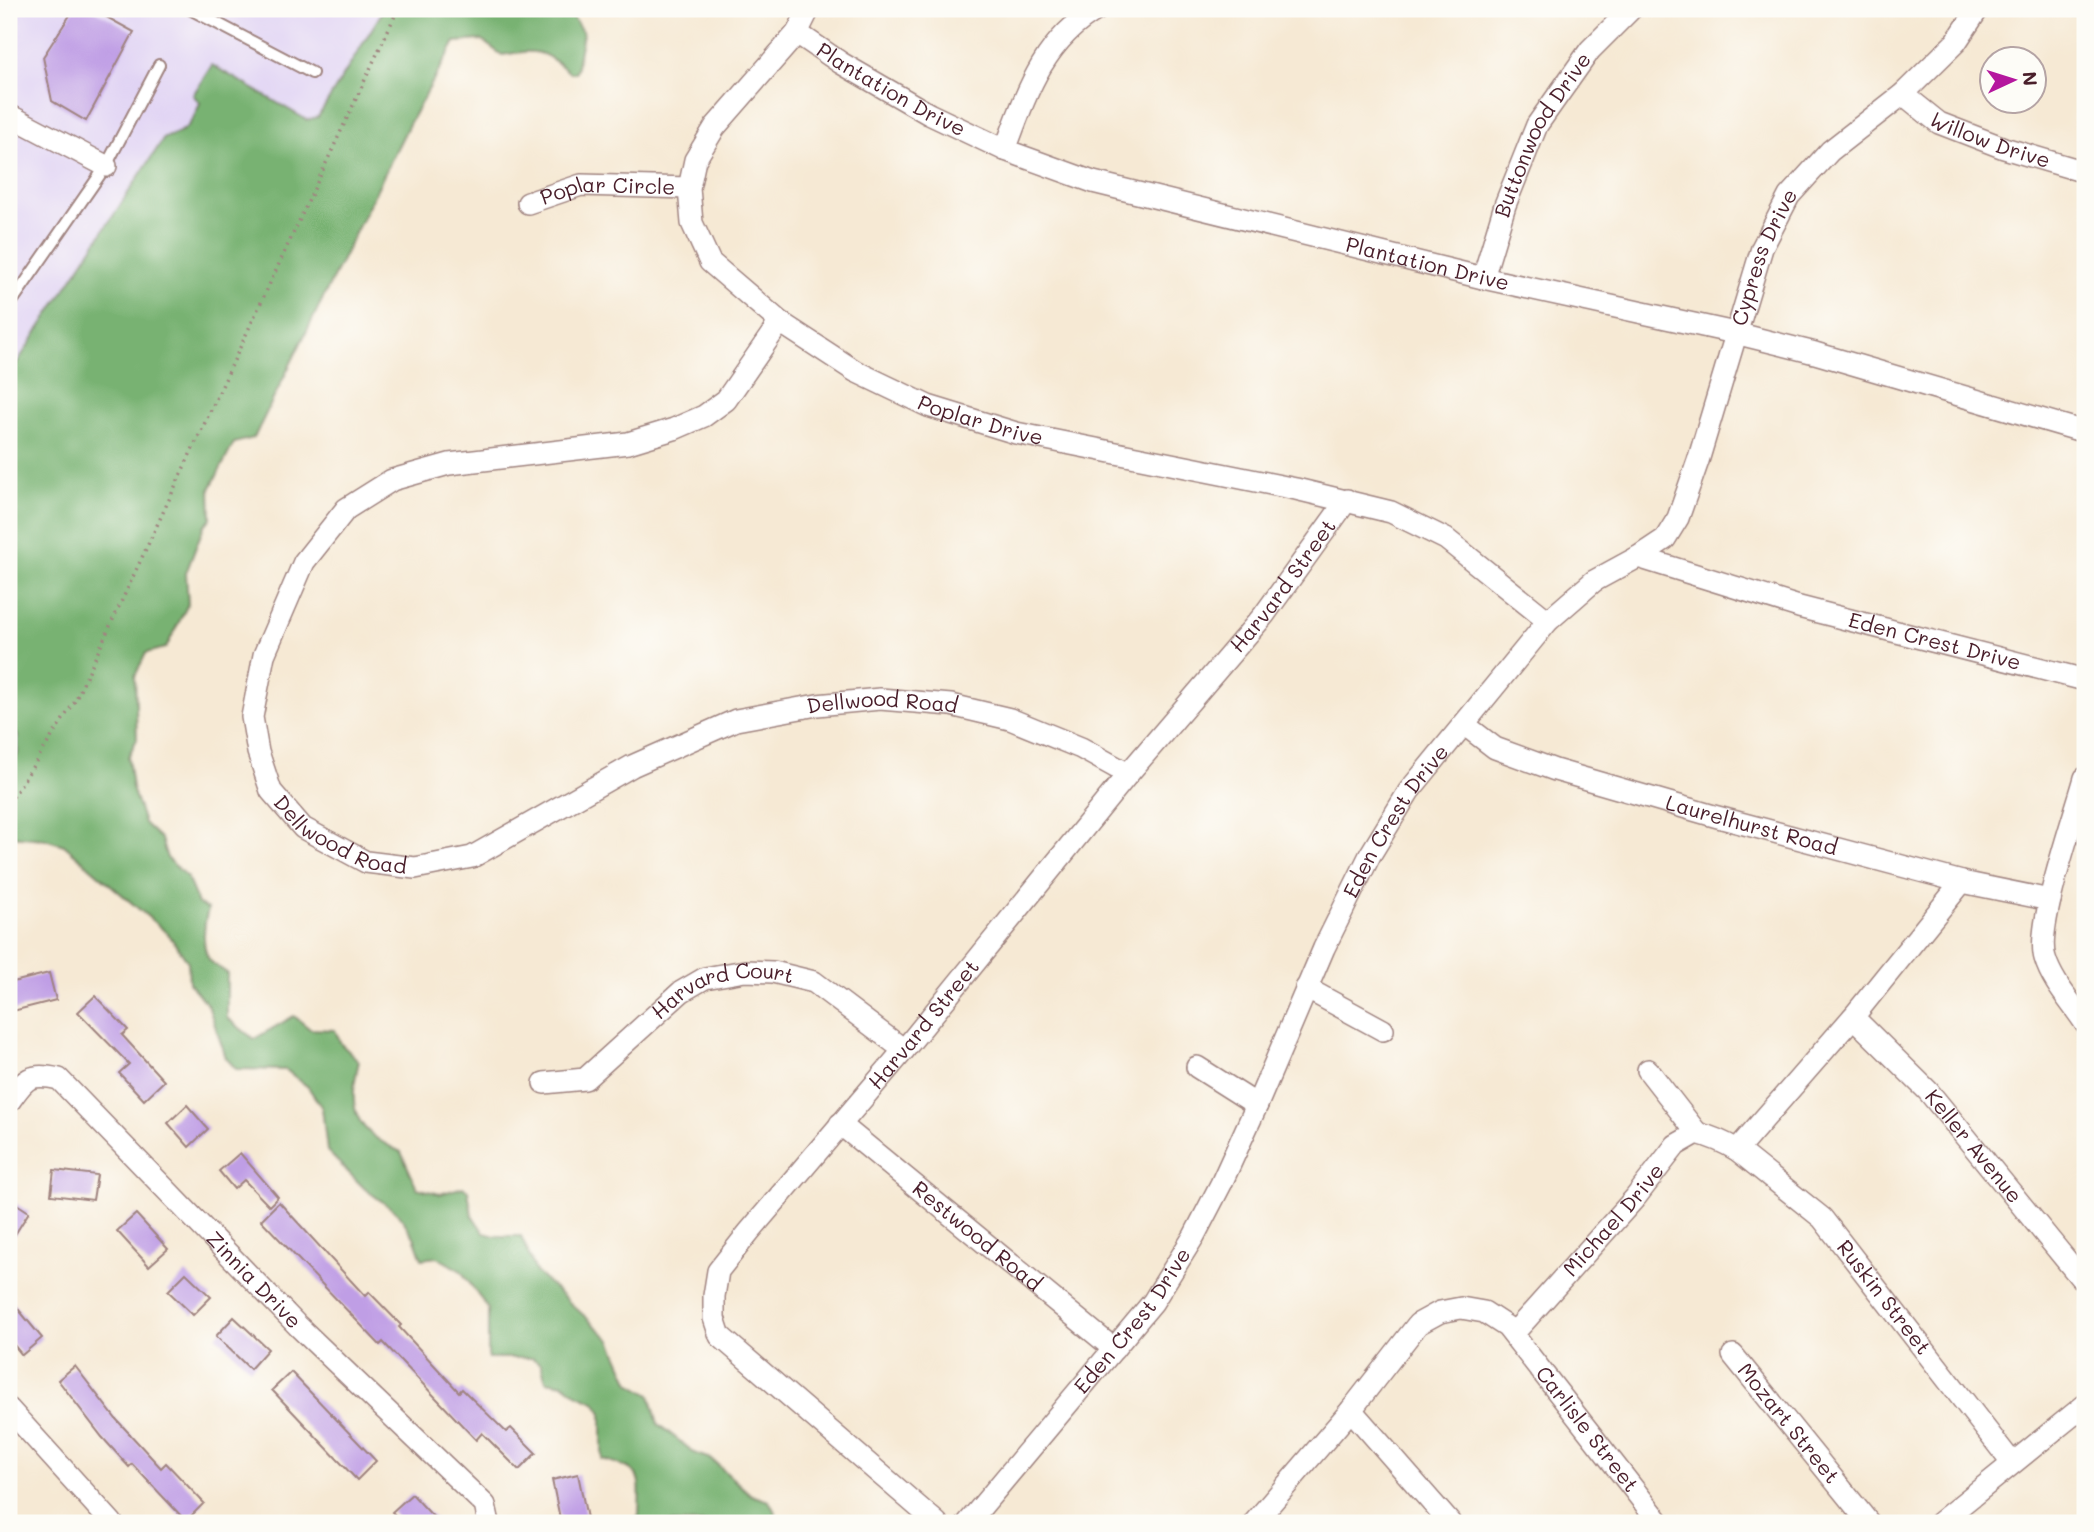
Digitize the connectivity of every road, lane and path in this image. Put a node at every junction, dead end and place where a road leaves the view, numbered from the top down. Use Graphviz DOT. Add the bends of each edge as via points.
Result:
graph roads {
  1 [pos="190,9"];
  2 [pos="398,9"];
  3 [pos="809,9"];
  4 [pos="1098,9"];
  5 [pos="1631,9"];
  6 [pos="1978,9"];
  7 [pos="797,33"];
  8 [pos="159,65"];
  9 [pos="312,73"];
  10 [pos="1903,94"];
  11 [pos="9,115"];
  12 [pos="1005,150"];
  13 [pos="106,166"];
  14 [pos="2085,172"];
  15 [pos="690,188"];
  16 [pos="528,203"];
  17 [pos="1483,278"];
  18 [pos="9,306"];
  19 [pos="780,322"];
  20 [pos="1735,333"];
  21 [pos="2085,432"];
  22 [pos="1347,500"];
  23 [pos="1638,557"];
  24 [pos="1548,621"];
  25 [pos="2085,680"];
  26 [pos="1465,724"];
  27 [pos="1128,774"];
  28 [pos="2085,778"];
  29 [pos="9,803"];
  30 [pos="1962,882"];
  31 [pos="2050,900"];
  32 [pos="1306,988"];
  33 [pos="1853,1017"];
  34 [pos="2085,1023"];
  35 [pos="1383,1030"];
  36 [pos="904,1050"];
  37 [pos="1197,1067"];
  38 [pos="1648,1070"];
  39 [pos="544,1083"];
  40 [pos="9,1102"];
  41 [pos="1257,1105"];
  42 [pos="840,1124"];
  43 [pos="1697,1133"];
  44 [pos="1737,1150"];
  45 [pos="2085,1283"];
  46 [pos="1513,1334"];
  47 [pos="1114,1349"];
  48 [pos="1733,1355"];
  49 [pos="2085,1405"];
  50 [pos="9,1409"];
  51 [pos="1352,1410"];
  52 [pos="2012,1463"];
  53 [pos="112,1523"];
  54 [pos="489,1523"];
  55 [pos="937,1523"];
  56 [pos="968,1523"];
  57 [pos="1254,1523"];
  58 [pos="1450,1523"];
  59 [pos="1660,1523"];
  60 [pos="1869,1523"];
  61 [pos="1939,1523"];
  1 -- 9 [label="lane"];
  2 -- 29 [label="path" via="75,701"];
  3 -- 7 [label="street, Poplar Drive"];
  4 -- 12 [label="street" via="1080,19 1043,60"];
  5 -- 17 [label="street, Buttonwood Drive" via="1590,50 1536,125"];
  6 -- 10 [label="street, Cypress Drive" via="1956,43"];
  7 -- 12 [label="street, Plantation Drive" via="929,114"];
  7 -- 15 [label="street, Poplar Drive" via="715,127 695,160"];
  8 -- 13 [label="lane"];
  10 -- 14 [label="street, Willow Drive" via="1939,123"];
  10 -- 20 [label="street, Cypress Drive" via="1830,151 1789,196 1762,248"];
  11 -- 13 [label="street"];
  12 -- 17 [label="street, Plantation Drive" via="1093,182"];
  13 -- 18 [label="lane"];
  15 -- 16 [label="street, Poplar Circle" via="581,185"];
  15 -- 19 [label="street, Poplar Drive" via="692,223 710,262"];
  17 -- 20 [label="street, Plantation Drive"];
  19 -- 22 [label="street, Poplar Drive" via="855,370 928,406 1016,433"];
  19 -- 27 [label="street, Dellwood Road" via="726,400 694,421 628,443 449,464 392,480 346,509 304,562 264,655 252,717 271,791 303,828 366,862 415,868 472,857 632,766 736,720 880,699 951,705 1010,719 1081,748"];
  20 -- 21 [label="street, Plantation Drive"];
  20 -- 23 [label="street, Cypress Drive" via="1678,518 1665,539"];
  22 -- 24 [label="street, Poplar Drive" via="1391,512 1446,539"];
  22 -- 27 [label="street, Harvard Street" via="1264,615"];
  23 -- 24 [label="street, Eden Crest Drive" via="1594,581"];
  23 -- 25 [label="street, Eden Crest Drive" via="1799,607"];
  24 -- 26 [label="street, Eden Crest Drive"];
  26 -- 30 [label="street, Laurelhurst Road" via="1495,748 1555,770"];
  26 -- 32 [label="street, Eden Crest Drive" via="1409,791 1370,855"];
  27 -- 36 [label="street, Harvard Street"];
  28 -- 31 [label="street"];
  30 -- 31 [label="street, Laurelhurst Road"];
  30 -- 33 [label="street"];
  31 -- 34 [label="street" via="2044,957"];
  32 -- 35 [label="street"];
  32 -- 41 [label="street, Eden Crest Drive"];
  33 -- 44 [label="street"];
  33 -- 45 [label="street, Keller Avenue" via="1928,1091"];
  36 -- 39 [label="street, Harvard Court" via="814,982 746,971 705,978 681,992 585,1079"];
  36 -- 42 [label="street, Harvard Street"];
  37 -- 41 [label="street"];
  38 -- 43 [label="street"];
  40 -- 54 [label="street, Zinnia Drive" via="25,1080 41,1075 59,1079 298,1326 485,1505"];
  41 -- 47 [label="street, Eden Crest Drive" via="1194,1236 1153,1302"];
  42 -- 47 [label="street, Restwood Road"];
  42 -- 55 [label="street, Harvard Street" via="718,1271 714,1318 720,1336 738,1353"];
  43 -- 44 [label="street"];
  43 -- 46 [label="street, Michael Drive" via="1676,1145 1635,1198"];
  44 -- 52 [label="street, Ruskin Street" via="1822,1218"];
  46 -- 51 [label="street" via="1484,1312 1461,1308 1440,1312 1418,1324"];
  46 -- 59 [label="street, Carlisle Street"];
  47 -- 56 [label="street, Eden Crest Drive"];
  48 -- 60 [label="street, Mozart Street"];
  49 -- 52 [label="street"];
  50 -- 53 [label="street"];
  51 -- 57 [label="street"];
  51 -- 58 [label="street"];
  52 -- 61 [label="street"];
}
